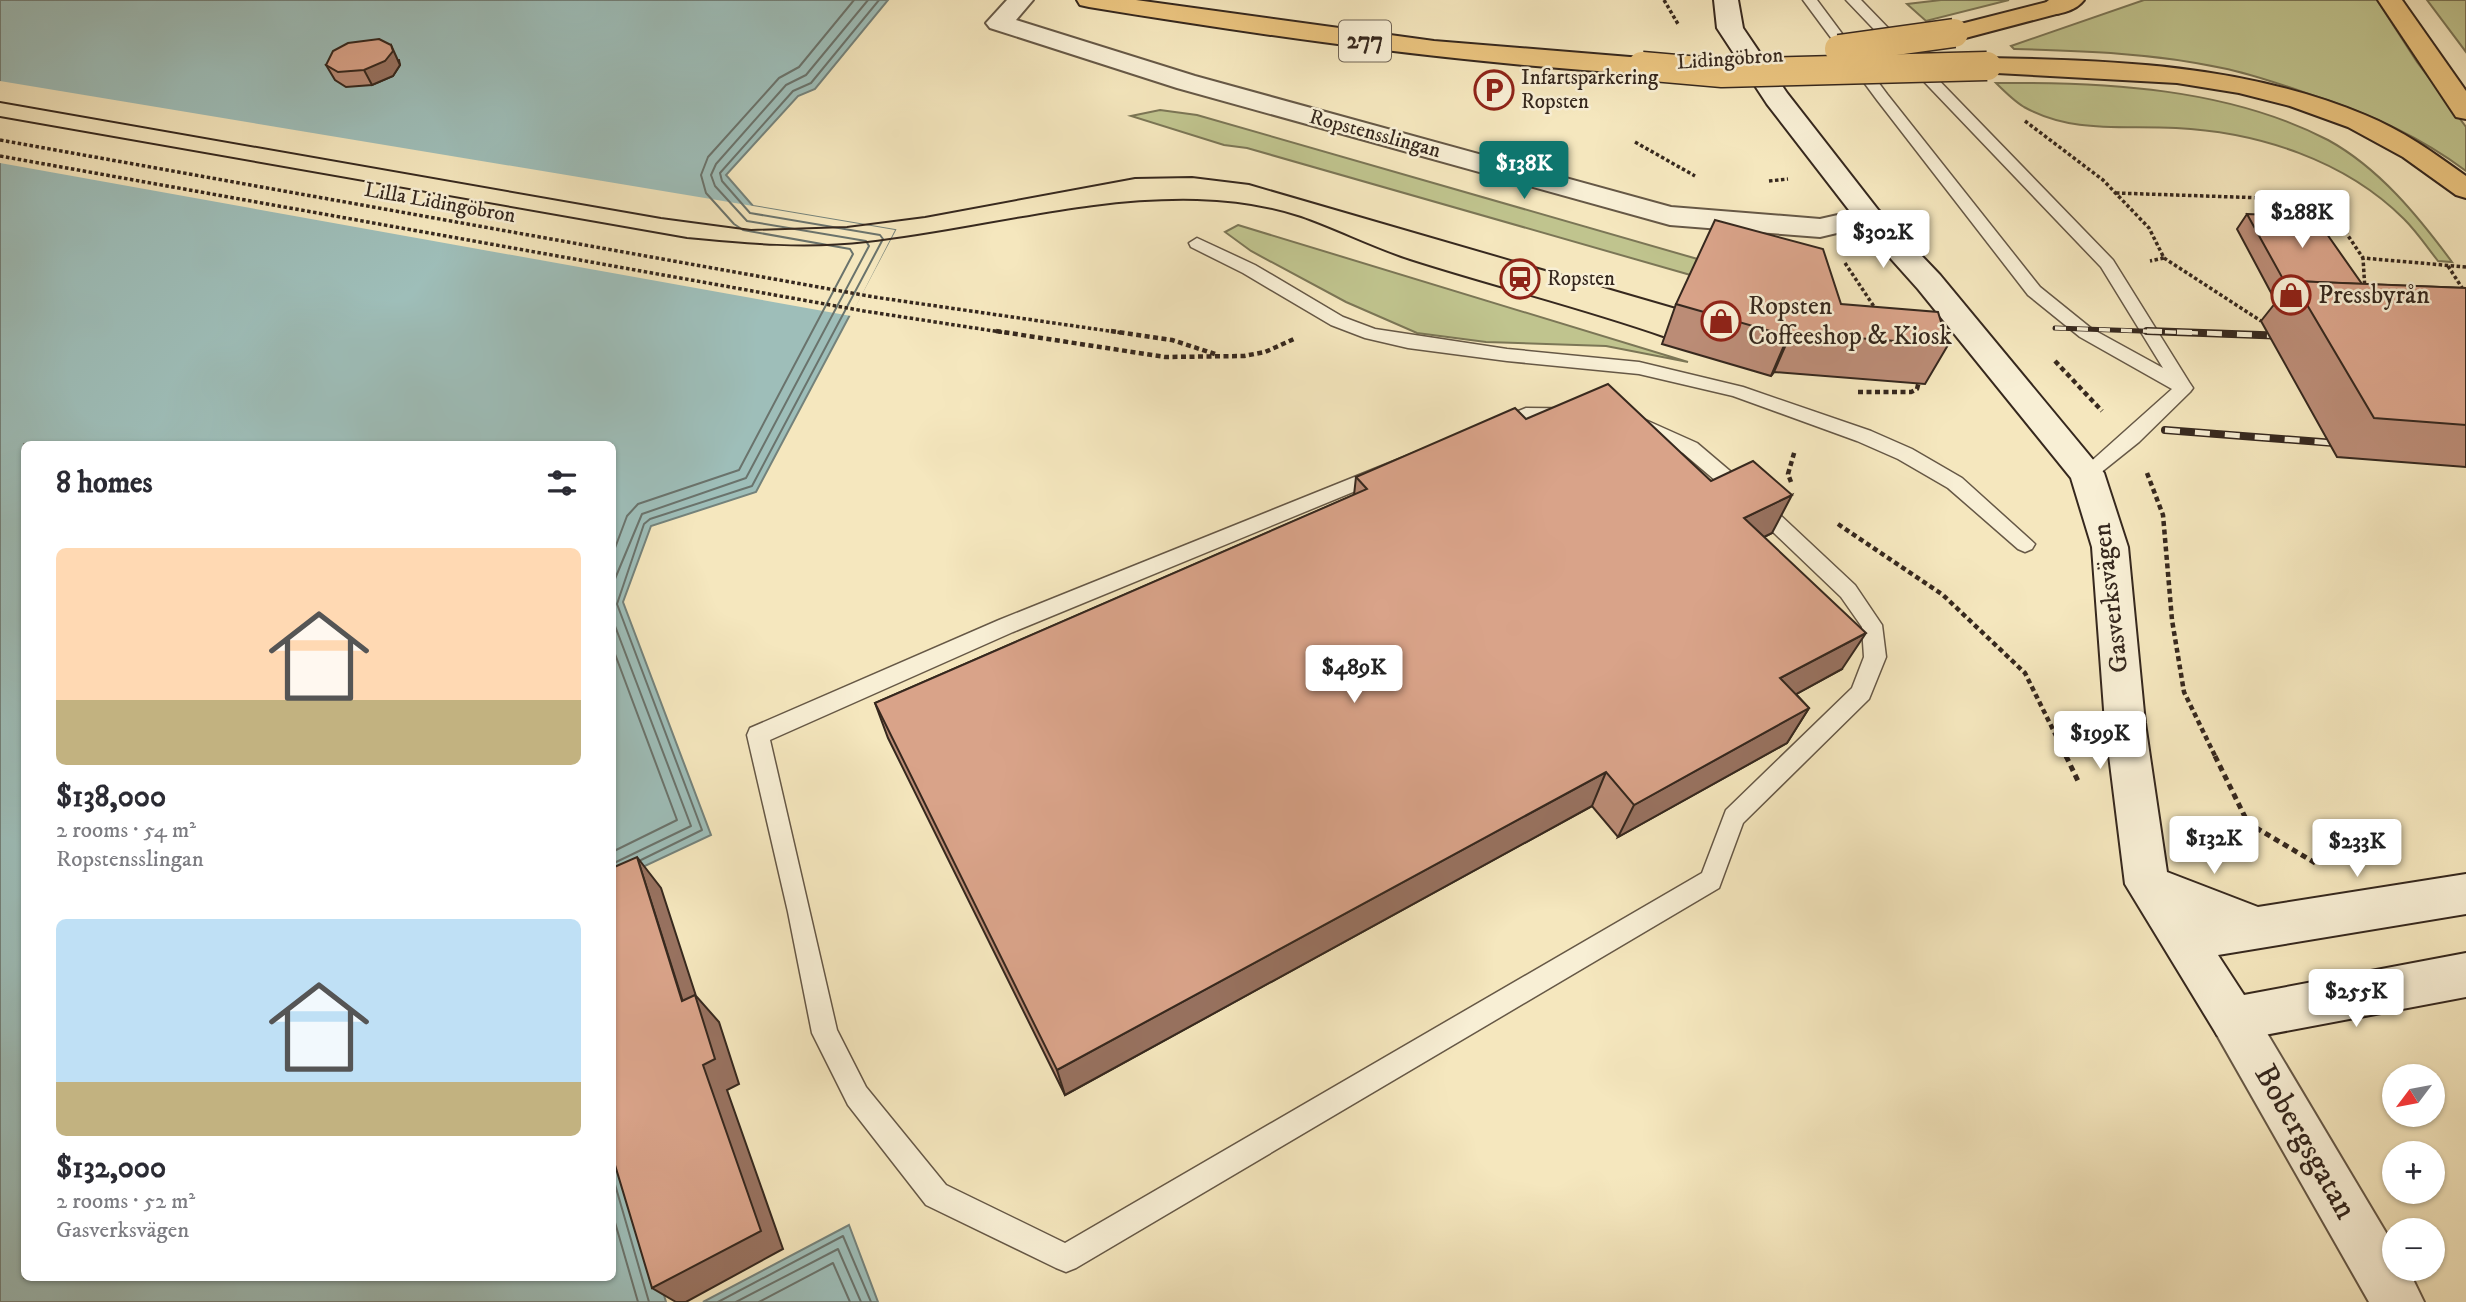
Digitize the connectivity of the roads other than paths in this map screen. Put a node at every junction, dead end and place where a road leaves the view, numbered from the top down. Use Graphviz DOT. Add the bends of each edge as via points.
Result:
graph roads {
  1 [pos="1021,0"];
  2 [pos="1089,0"];
  3 [pos="1726,0"];
  4 [pos="1810,0"];
  5 [pos="1853,0"];
  6 [pos="2390,0"];
  7 [pos="2061,4"];
  8 [pos="1642,66"];
  9 [pos="2466,111"];
  10 [pos="2466,188"];
  11 [pos="1869,217"];
  12 [pos="1197,243"];
  13 [pos="2184,388"];
  14 [pos="2087,473"];
  15 [pos="2025,544"];
  16 [pos="1711,880"];
  17 [pos="2147,884"];
  18 [pos="2466,894"];
  19 [pos="2258,928"];
  20 [pos="2182,940"];
  21 [pos="2466,975"];
  22 [pos="2233,1019"];
  23 [pos="2398,1302"];
  1 -- 11 [label="main road, Ropstensslingan" via="999,23 1186,82 1670,216 1820,228"];
  2 -- 8 [label="main road, Lidingöbron / 277" via="1459,53"];
  3 -- 11 [label="main road, Gasverksvägen" via="1730,28 1777,98"];
  4 -- 13 [label="lane" via="2034,291 2087,333"];
  5 -- 13 [label="lane" via="2107,264"];
  6 -- 9 [label="main road"];
  7 -- 8 [label="main road, Lidingöbron / 277, bridge" via="1954,33 1805,54"];
  8 -- 10 [label="main road, bridge" via="1722,73 1987,66 2111,68 2215,80 2289,95 2374,127"];
  11 -- 14 [label="main road, Gasverksvägen" via="1929,282"];
  12 -- 15 [label="lane" via="1337,321 1371,334 1507,355 1639,368 1737,391 1864,436 1955,483"];
  13 -- 14 [label="lane"];
  14 -- 17 [label="main road, Gasverksvägen" via="2110,547 2125,723"];
  16 -- 16 [label="lane" via="1734,817 1861,693 1875,657 1871,625 1848,591 1756,503 1690,448 1621,415 1526,414 1006,626 758,735 825,1034 858,1096 936,1195 1066,1258"];
  17 -- 19 [label="main road"];
  17 -- 20 [label="main road, Gasverksvägen"];
  18 -- 19 [label="main road"];
  19 -- 20 [label="main road"];
  20 -- 22 [label="main road, Gasverksvägen"];
  21 -- 22 [label="main road"];
  22 -- 23 [label="main road, Bobergsgatan"];
}
